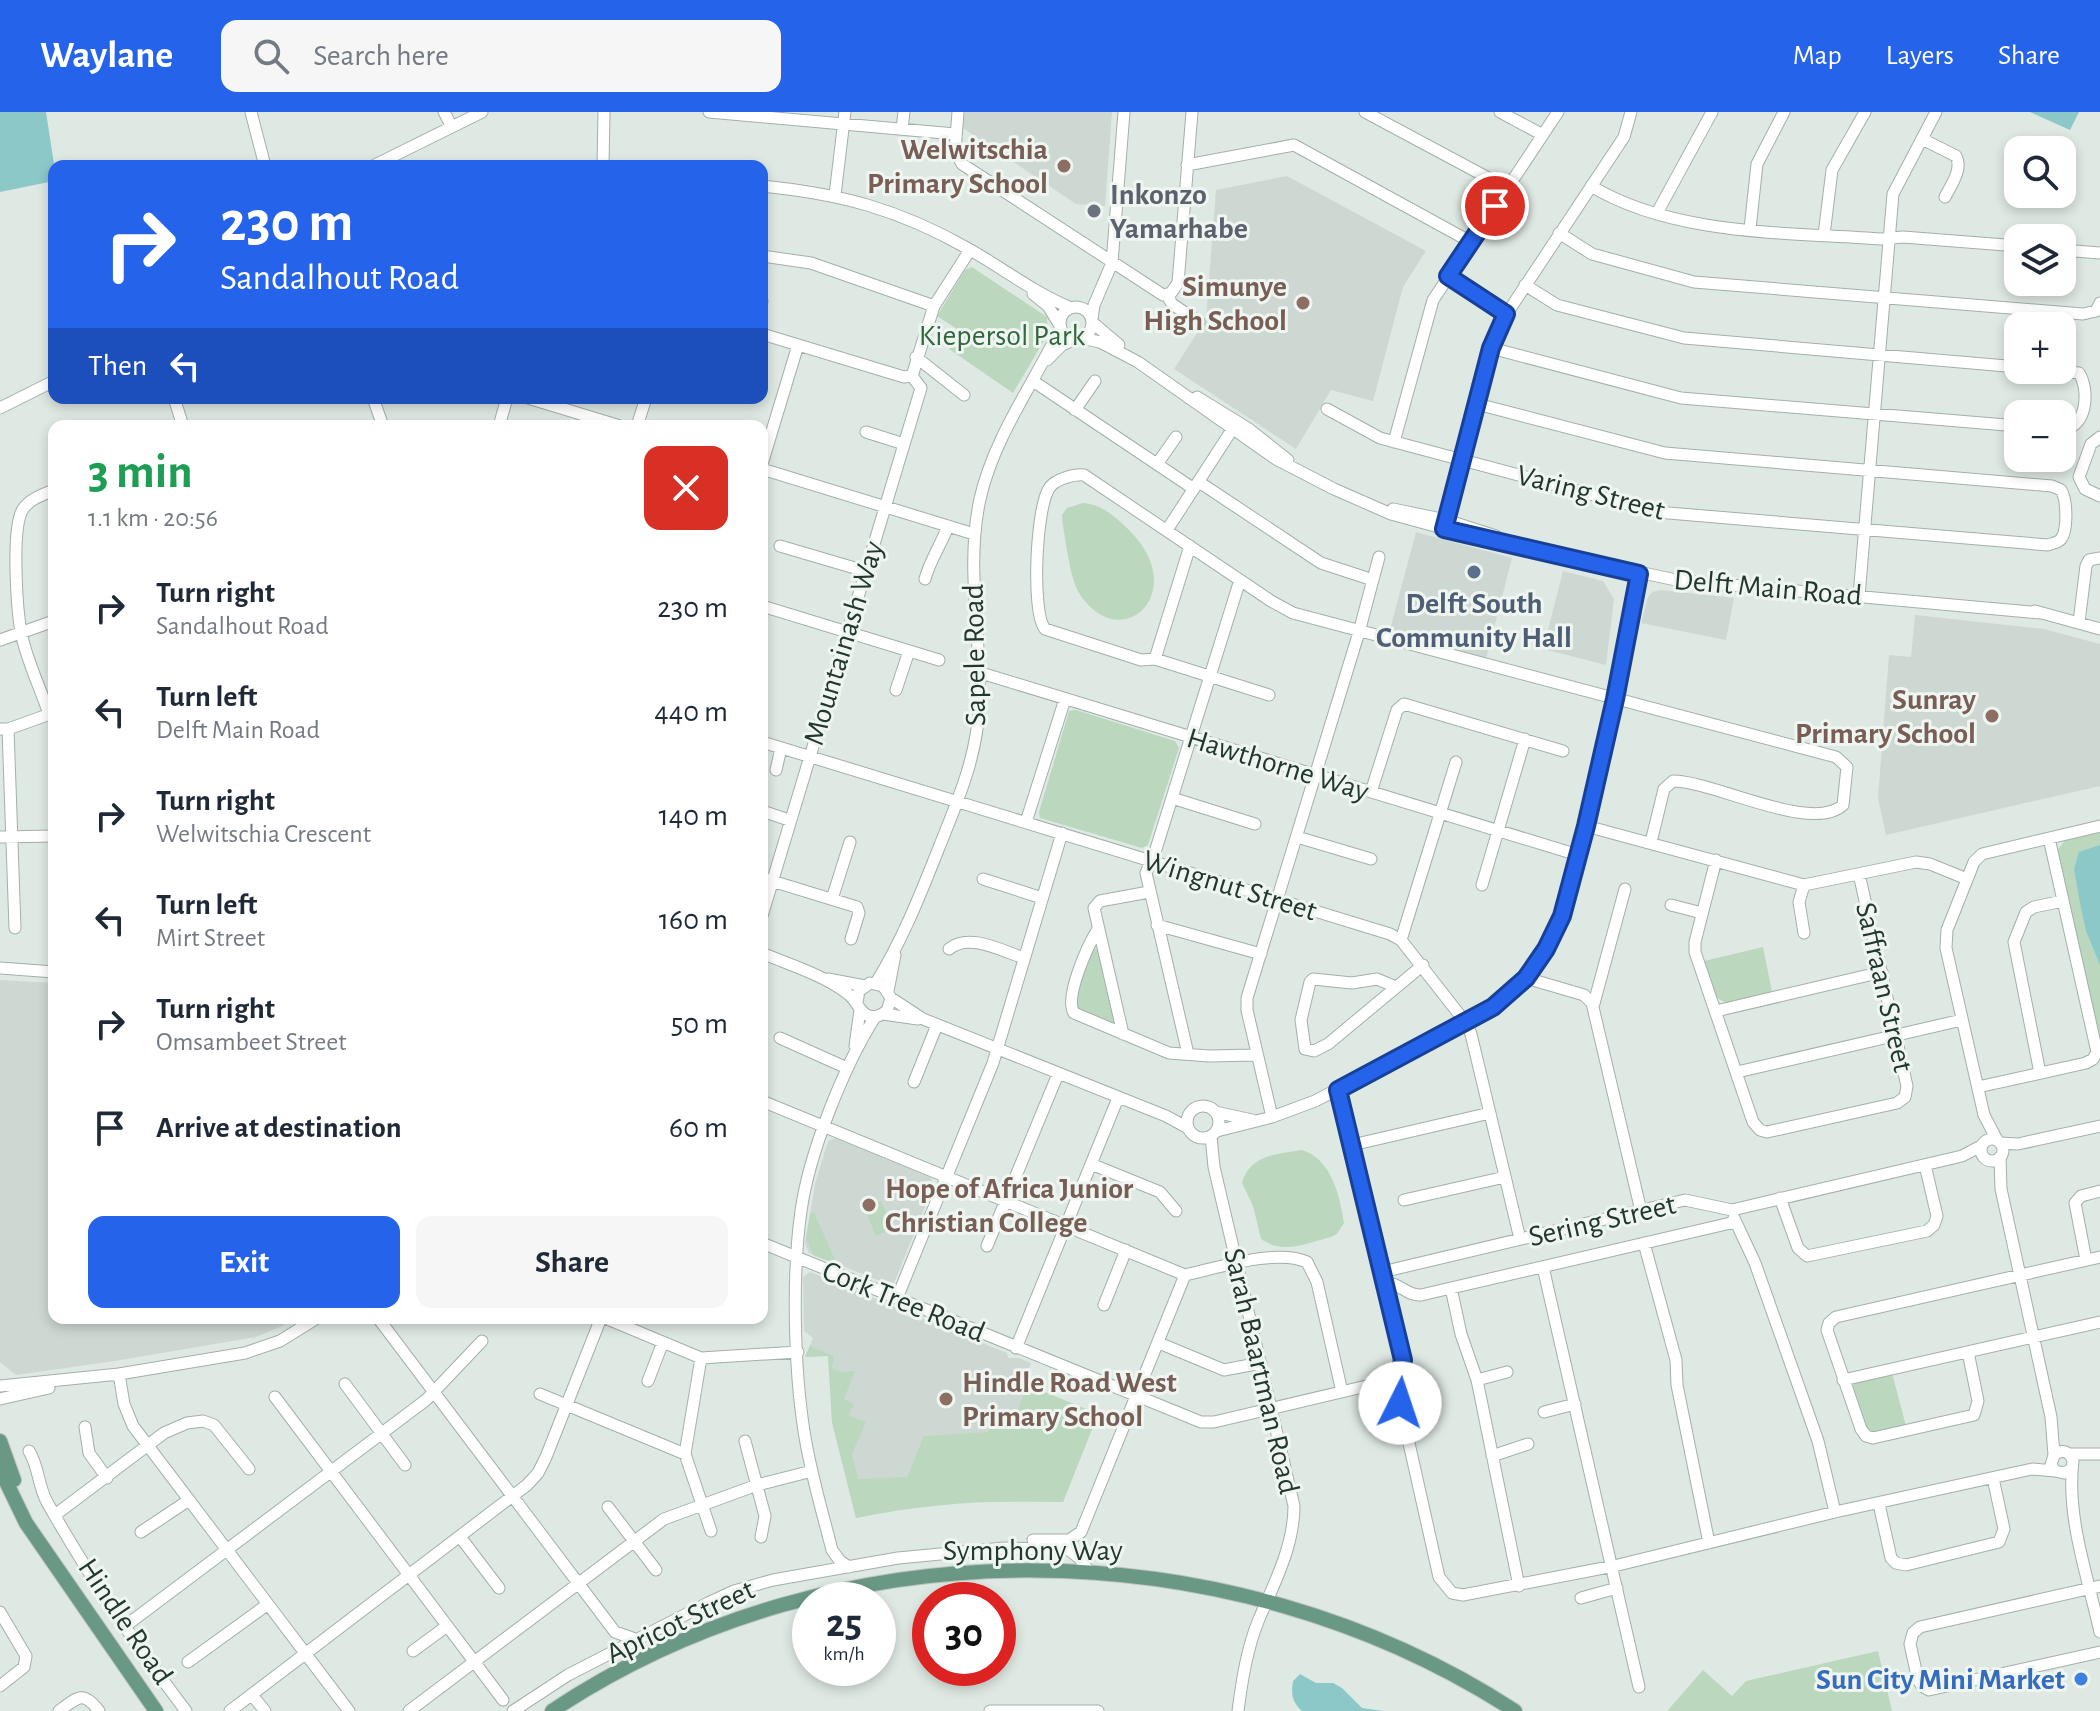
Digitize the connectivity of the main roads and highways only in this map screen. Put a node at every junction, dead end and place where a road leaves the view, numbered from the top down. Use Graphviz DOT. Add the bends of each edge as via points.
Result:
graph roads {
  1 [pos="0,1441"];
  2 [pos="0,1469"];
  3 [pos="53,1559"];
  4 [pos="156,1711"];
  5 [pos="552,1711"];
  6 [pos="1515,1711"];
  1 -- 3 [label="main road, Hindle Road"];
  2 -- 3 [label="main road, Hindle Road" via="26,1523"];
  3 -- 4 [label="main road, Hindle Road"];
  5 -- 6 [label="main road, Symphony Way" via="672,1646 782,1606 944,1574 1038,1569 1201,1585 1268,1601 1398,1648"];
}
